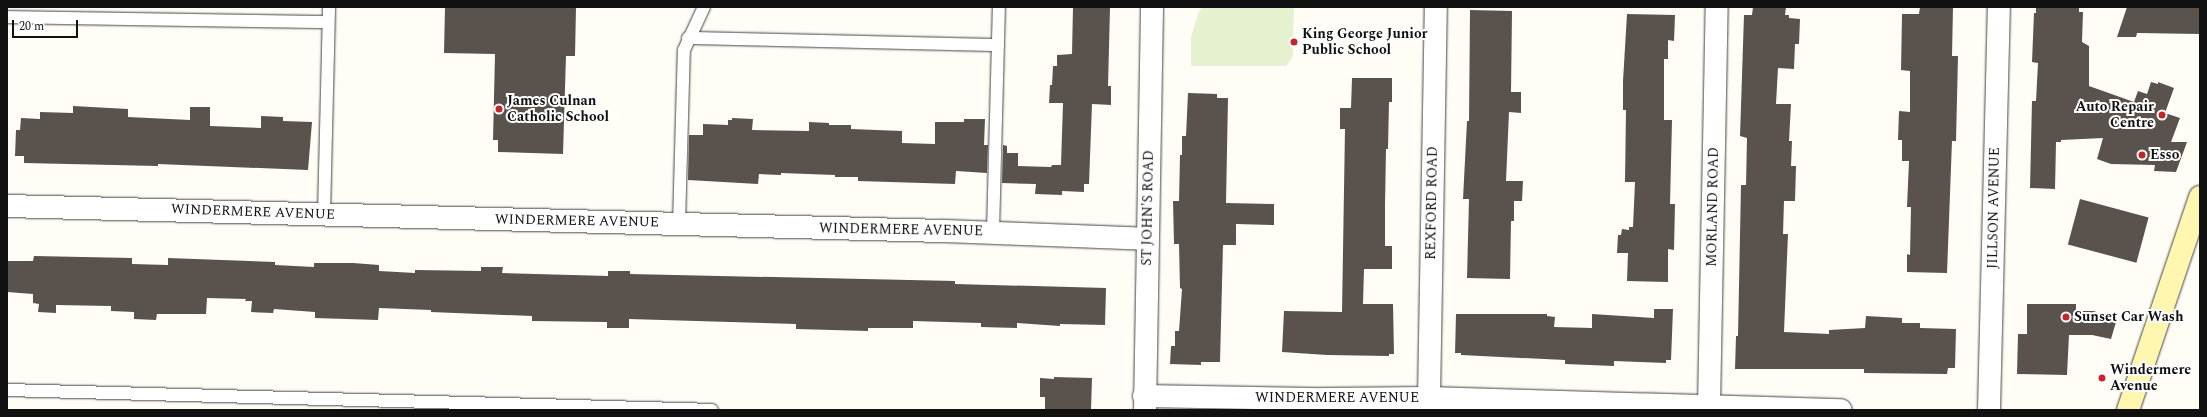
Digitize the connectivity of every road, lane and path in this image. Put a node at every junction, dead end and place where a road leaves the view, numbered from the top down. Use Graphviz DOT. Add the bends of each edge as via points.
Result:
graph roads {
  1 [pos="329,7"];
  2 [pos="704,7"];
  3 [pos="999,7"];
  4 [pos="1152,7"];
  5 [pos="1436,7"];
  6 [pos="1717,7"];
  7 [pos="1998,7"];
  8 [pos="7,18"];
  9 [pos="328,22"];
  10 [pos="688,38"];
  11 [pos="998,45"];
  12 [pos="2200,198"];
  13 [pos="7,206"];
  14 [pos="324,214"];
  15 [pos="679,224"];
  16 [pos="993,232"];
  17 [pos="1147,239"];
  18 [pos="7,390"];
  19 [pos="1429,398"];
  20 [pos="1145,403"];
  21 [pos="1709,406"];
  22 [pos="712,410"];
  23 [pos="1841,410"];
  24 [pos="1989,410"];
  25 [pos="2128,410"];
  1 -- 9 [label="lane"];
  2 -- 10 [label="lane"];
  3 -- 11 [label="lane"];
  4 -- 17 [label="street, ST JOHN'S ROAD"];
  5 -- 19 [label="street, REXFORD ROAD"];
  6 -- 21 [label="street, MORLAND ROAD"];
  7 -- 24 [label="street, JILLSON AVENUE"];
  8 -- 9 [label="lane"];
  9 -- 14 [label="lane"];
  10 -- 11 [label="lane"];
  10 -- 15 [label="lane" via="684,50"];
  11 -- 16 [label="lane"];
  12 -- 25 [label="main road"];
  13 -- 14 [label="street, WINDERMERE AVENUE"];
  14 -- 15 [label="street, WINDERMERE AVENUE"];
  15 -- 16 [label="street, WINDERMERE AVENUE"];
  16 -- 17 [label="street, WINDERMERE AVENUE"];
  17 -- 20 [label="street, ST JOHN'S ROAD"];
  18 -- 22 [label="lane"];
  19 -- 20 [label="street, WINDERMERE AVENUE"];
  19 -- 21 [label="street, WINDERMERE AVENUE"];
  21 -- 23 [label="street, WINDERMERE AVENUE"];
}
